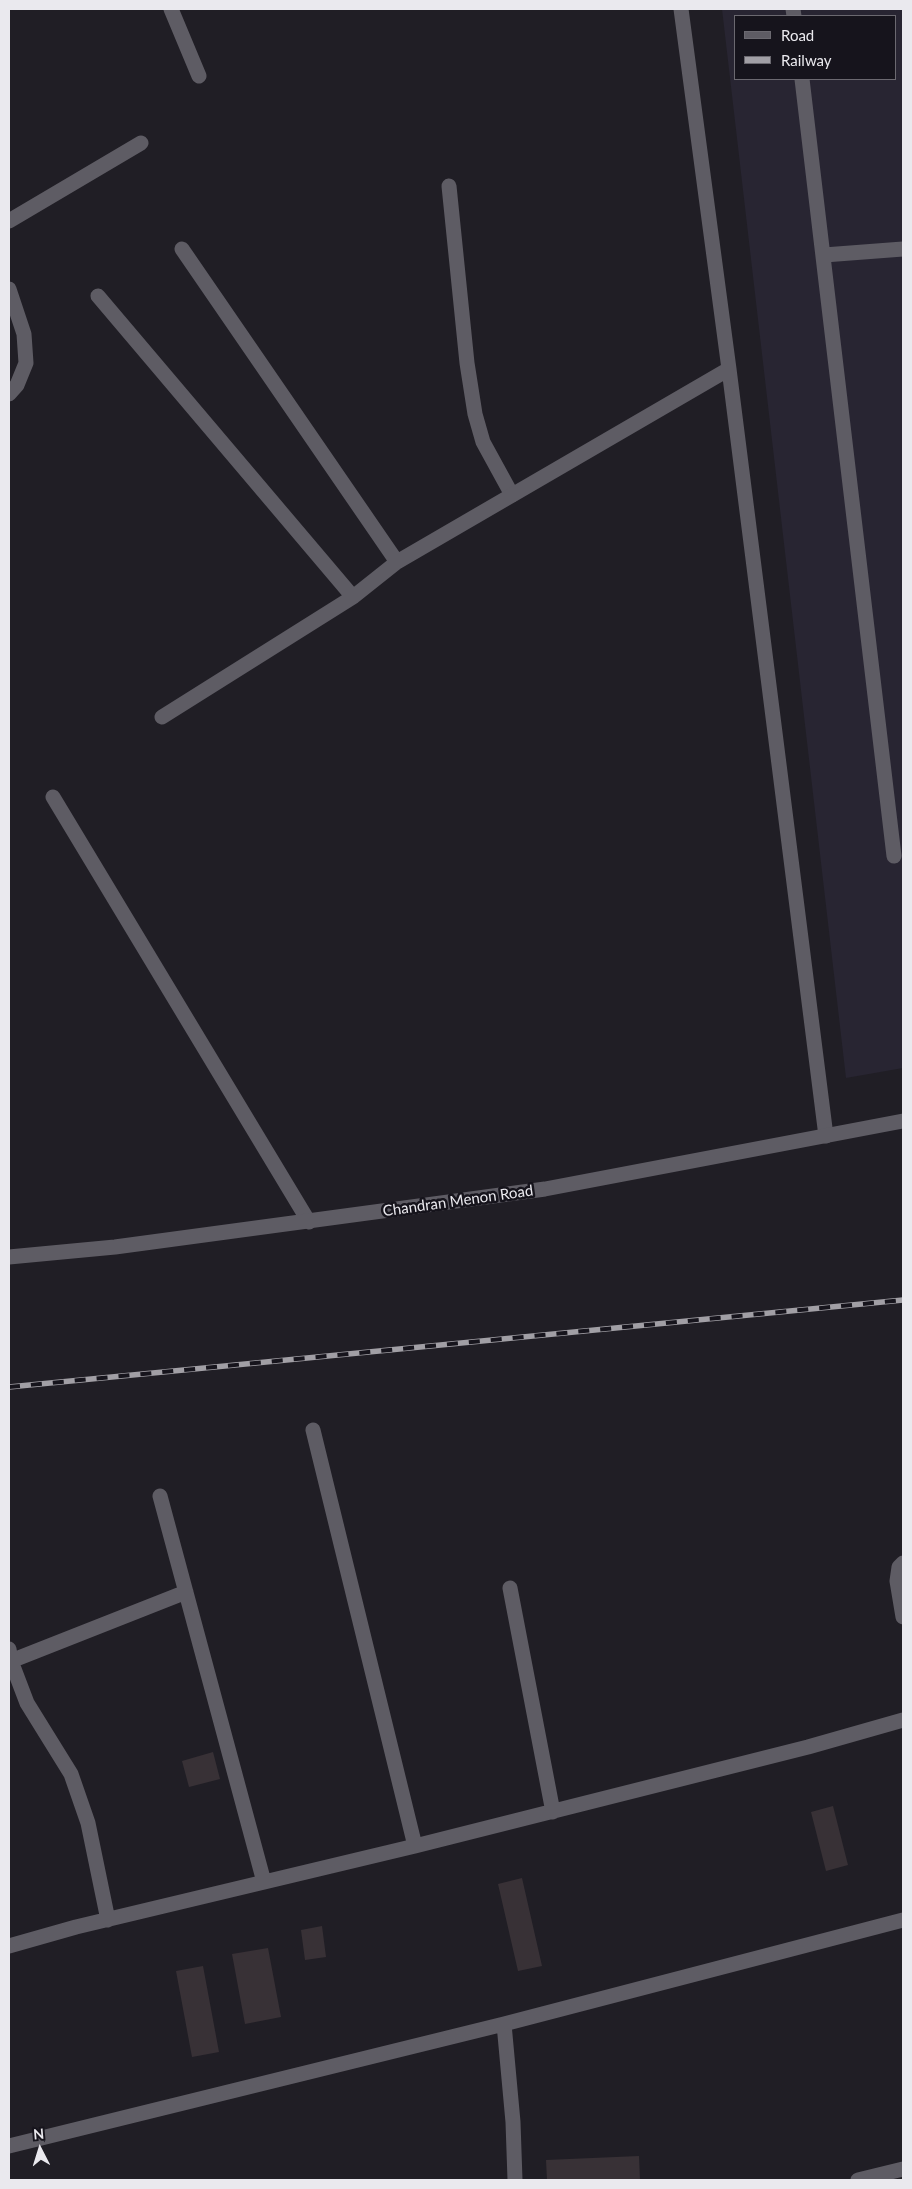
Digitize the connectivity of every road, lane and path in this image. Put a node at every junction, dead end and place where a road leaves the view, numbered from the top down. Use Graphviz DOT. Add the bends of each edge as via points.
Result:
graph roads {
  1 [pos="171,9"];
  2 [pos="681,9"];
  3 [pos="199,76"];
  4 [pos="802,80"];
  5 [pos="141,143"];
  6 [pos="449,186"];
  7 [pos="9,221"];
  8 [pos="903,249"];
  9 [pos="182,250"];
  10 [pos="824,255"];
  11 [pos="9,289"];
  12 [pos="98,296"];
  13 [pos="730,369"];
  14 [pos="9,394"];
  15 [pos="512,495"];
  16 [pos="397,562"];
  17 [pos="352,597"];
  18 [pos="162,717"];
  19 [pos="53,797"];
  20 [pos="894,856"];
  21 [pos="903,1121"];
  22 [pos="826,1136"];
  23 [pos="309,1222"];
  24 [pos="9,1257"];
  25 [pos="312,1430"];
  26 [pos="160,1496"];
  27 [pos="903,1563"];
  28 [pos="510,1588"];
  29 [pos="186,1592"];
  30 [pos="903,1617"];
  31 [pos="10,1655"];
  32 [pos="903,1720"];
  33 [pos="553,1812"];
  34 [pos="415,1846"];
  35 [pos="264,1882"];
  36 [pos="108,1920"];
  37 [pos="903,1920"];
  38 [pos="9,1946"];
  39 [pos="504,2024"];
  40 [pos="9,2146"];
  41 [pos="903,2169"];
  42 [pos="515,2180"];
  43 [pos="858,2180"];
  1 -- 3 [label="street"];
  2 -- 13 [label="street"];
  4 -- 10 [label="street"];
  5 -- 7 [label="street"];
  6 -- 15 [label="street" via="475,414 483,442"];
  8 -- 10 [label="street"];
  9 -- 16 [label="street"];
  10 -- 20 [label="street"];
  11 -- 14 [label="street" via="24,334 26,362 17,385"];
  12 -- 17 [label="street"];
  13 -- 15 [label="street"];
  13 -- 22 [label="street"];
  15 -- 16 [label="street"];
  16 -- 17 [label="street"];
  17 -- 18 [label="street"];
  19 -- 23 [label="street"];
  21 -- 22 [label="street, Chandran Menon Road"];
  22 -- 23 [label="street, Chandran Menon Road" via="545,1189"];
  23 -- 24 [label="street, Chandran Menon Road"];
  25 -- 34 [label="street"];
  26 -- 29 [label="street"];
  27 -- 30 [label="street" via="899,1567 897,1582"];
  28 -- 33 [label="street"];
  29 -- 31 [label="street"];
  29 -- 35 [label="street"];
  31 -- 36 [label="street" via="26,1703 71,1774 88,1823"];
  32 -- 33 [label="street"];
  33 -- 34 [label="street"];
  34 -- 35 [label="street"];
  35 -- 36 [label="street"];
  36 -- 38 [label="street"];
  37 -- 39 [label="street"];
  39 -- 40 [label="street"];
  39 -- 42 [label="street"];
  41 -- 43 [label="street"];
}
